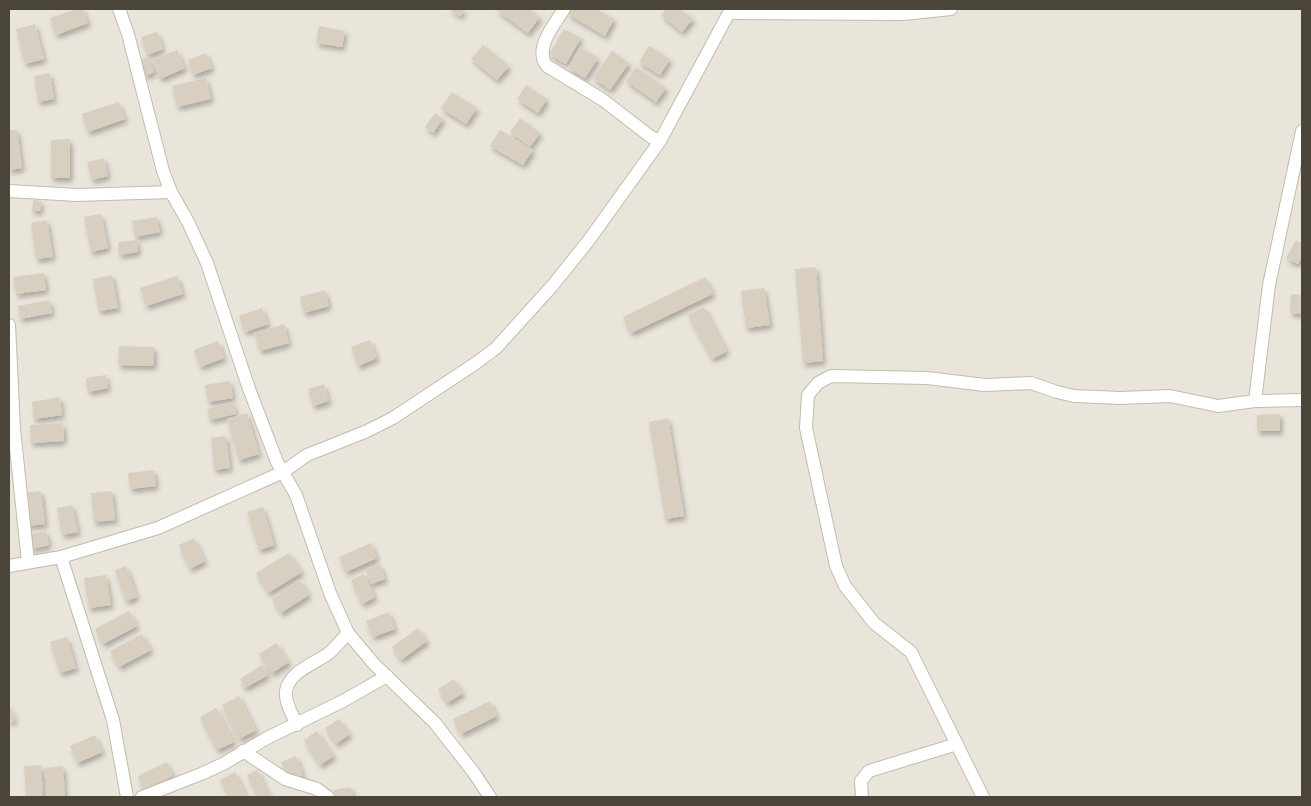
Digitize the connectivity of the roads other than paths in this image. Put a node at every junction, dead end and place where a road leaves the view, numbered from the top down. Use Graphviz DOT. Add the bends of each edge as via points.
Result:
graph roads {
  1 [pos="119,9"];
  2 [pos="564,9"];
  3 [pos="951,9"];
  4 [pos="730,11"];
  5 [pos="1302,131"];
  6 [pos="660,140"];
  7 [pos="9,191"];
  8 [pos="171,192"];
  9 [pos="9,325"];
  10 [pos="1302,400"];
  11 [pos="1255,401"];
  12 [pos="283,472"];
  13 [pos="61,557"];
  14 [pos="28,562"];
  15 [pos="9,566"];
  16 [pos="348,633"];
  17 [pos="387,676"];
  18 [pos="297,725"];
  19 [pos="957,744"];
  20 [pos="243,751"];
  21 [pos="127,797"];
  22 [pos="142,797"];
  23 [pos="328,797"];
  24 [pos="490,797"];
  25 [pos="862,797"];
  26 [pos="983,797"];
  1 -- 8 [label="street"];
  2 -- 6 [label="street" via="542,54 547,66"];
  3 -- 4 [label="street" via="904,14"];
  4 -- 6 [label="street"];
  5 -- 11 [label="street" via="1269,284"];
  6 -- 12 [label="street" via="589,240 496,348 422,399 365,432 307,455"];
  7 -- 8 [label="street" via="77,195"];
  8 -- 12 [label="street" via="207,263 248,386"];
  9 -- 14 [label="street" via="14,429"];
  10 -- 11 [label="street"];
  11 -- 19 [label="street" via="1218,406 1170,396 1074,396 1031,383 985,385 927,378 831,376 818,383 808,396 806,428 836,566 846,586 874,623 912,652"];
  12 -- 13 [label="street" via="158,528"];
  12 -- 16 [label="street" via="296,496 330,594"];
  13 -- 14 [label="street"];
  13 -- 21 [label="street" via="113,720"];
  14 -- 15 [label="street"];
  16 -- 17 [label="street"];
  16 -- 18 [label="street" via="328,653 289,682 286,692 288,705"];
  17 -- 18 [label="street"];
  17 -- 24 [label="street" via="440,729"];
  18 -- 20 [label="street"];
  19 -- 25 [label="street" via="869,771 861,781"];
  19 -- 26 [label="street"];
  20 -- 22 [label="street" via="223,764"];
  20 -- 23 [label="street" via="285,779 317,789"];
}
